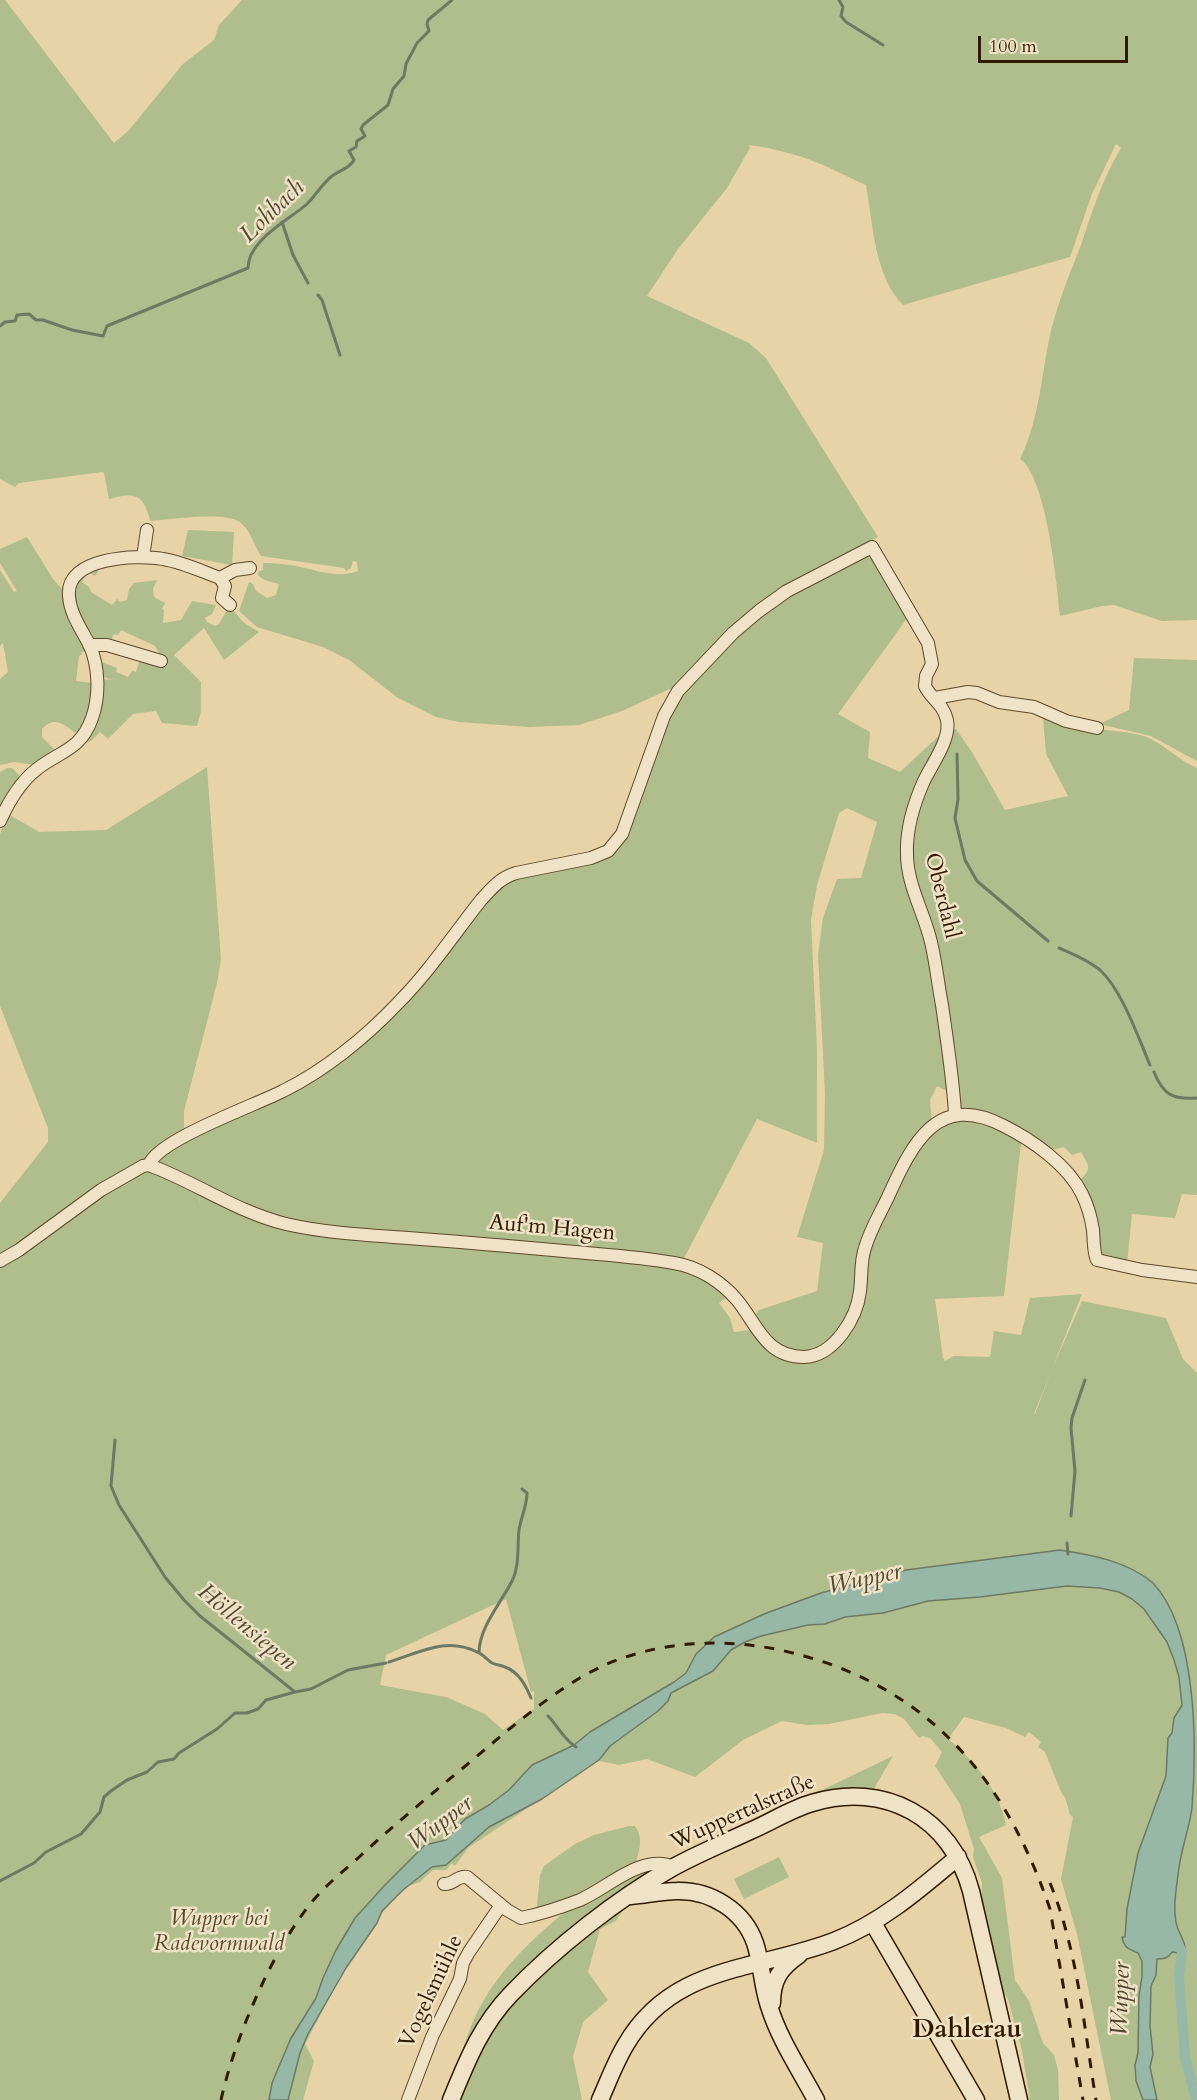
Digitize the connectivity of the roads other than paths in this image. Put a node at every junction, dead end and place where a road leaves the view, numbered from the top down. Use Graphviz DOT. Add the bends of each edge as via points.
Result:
graph roads {
  1 [pos="147,530"];
  2 [pos="142,557"];
  3 [pos="250,568"];
  4 [pos="220,578"];
  5 [pos="230,604"];
  6 [pos="89,645"];
  7 [pos="161,661"];
  8 [pos="935,698"];
  9 [pos="1097,728"];
  10 [pos="0,821"];
  11 [pos="955,1114"];
  12 [pos="149,1165"];
  13 [pos="0,1261"];
  14 [pos="1197,1277"];
  15 [pos="958,1857"];
  16 [pos="674,1867"];
  17 [pos="444,1884"];
  18 [pos="627,1896"];
  19 [pos="501,1905"];
  20 [pos="873,1923"];
  21 [pos="810,1948"];
  22 [pos="759,1962"];
  23 [pos="774,2018"];
  24 [pos="408,2100"];
  25 [pos="451,2100"];
  26 [pos="600,2100"];
  27 [pos="816,2100"];
  28 [pos="975,2100"];
  29 [pos="1019,2100"];
  1 -- 2 [label="street"];
  2 -- 4 [label="street" via="168,560"];
  2 -- 6 [label="street" via="92,565 71,581 70,602"];
  3 -- 4 [label="street"];
  4 -- 5 [label="street" via="225,586 222,598"];
  6 -- 7 [label="street" via="107,645"];
  6 -- 10 [label="street" via="95,660 97,688 90,724 68,750 38,768 22,784"];
  8 -- 9 [label="street" via="975,692 999,702 1035,707 1066,722"];
  8 -- 11 [label="street, Oberdahl" via="945,714 947,729 914,808 907,860 934,954"];
  8 -- 12 [label="street, Oberdahl" via="925,684 932,663 928,643 872,547 788,591 759,611 678,691 664,716 622,834 608,851 505,877 481,900 399,1003 336,1057 299,1083 190,1133 160,1152"];
  11 -- 12 [label="street, Auf'm Hagen" via="933,1126 906,1160 866,1243 854,1310 831,1346 808,1356 788,1354 769,1344 728,1290 686,1266 301,1227 267,1218"];
  11 -- 14 [label="street" via="1000,1124 1062,1168 1087,1203 1098,1261"];
  12 -- 13 [label="street" via="101,1190"];
  15 -- 16 [label="main road, Wuppertalstraße" via="938,1830 917,1814 888,1801 851,1796 801,1807"];
  15 -- 20 [label="main road"];
  15 -- 29 [label="main road, Wuppertalstraße" via="971,1891"];
  16 -- 18 [label="main road, Wuppertalstraße"];
  16 -- 19 [label="street" via="663,1862 648,1865 580,1900 521,1918"];
  17 -- 19 [label="street" via="467,1877"];
  18 -- 22 [label="main road" via="687,1891 718,1901 750,1931"];
  18 -- 25 [label="main road, Wuppertalstraße" via="511,1994 476,2041"];
  19 -- 24 [label="street, Vogelsmühle" via="463,1963 460,1979"];
  20 -- 21 [label="main road"];
  20 -- 28 [label="main road"];
  21 -- 22 [label="main road"];
  21 -- 23 [label="main road" via="778,1974 772,1998"];
  22 -- 23 [label="main road"];
  22 -- 26 [label="main road" via="698,1980 660,2004 624,2046"];
  23 -- 27 [label="main road"];
}
